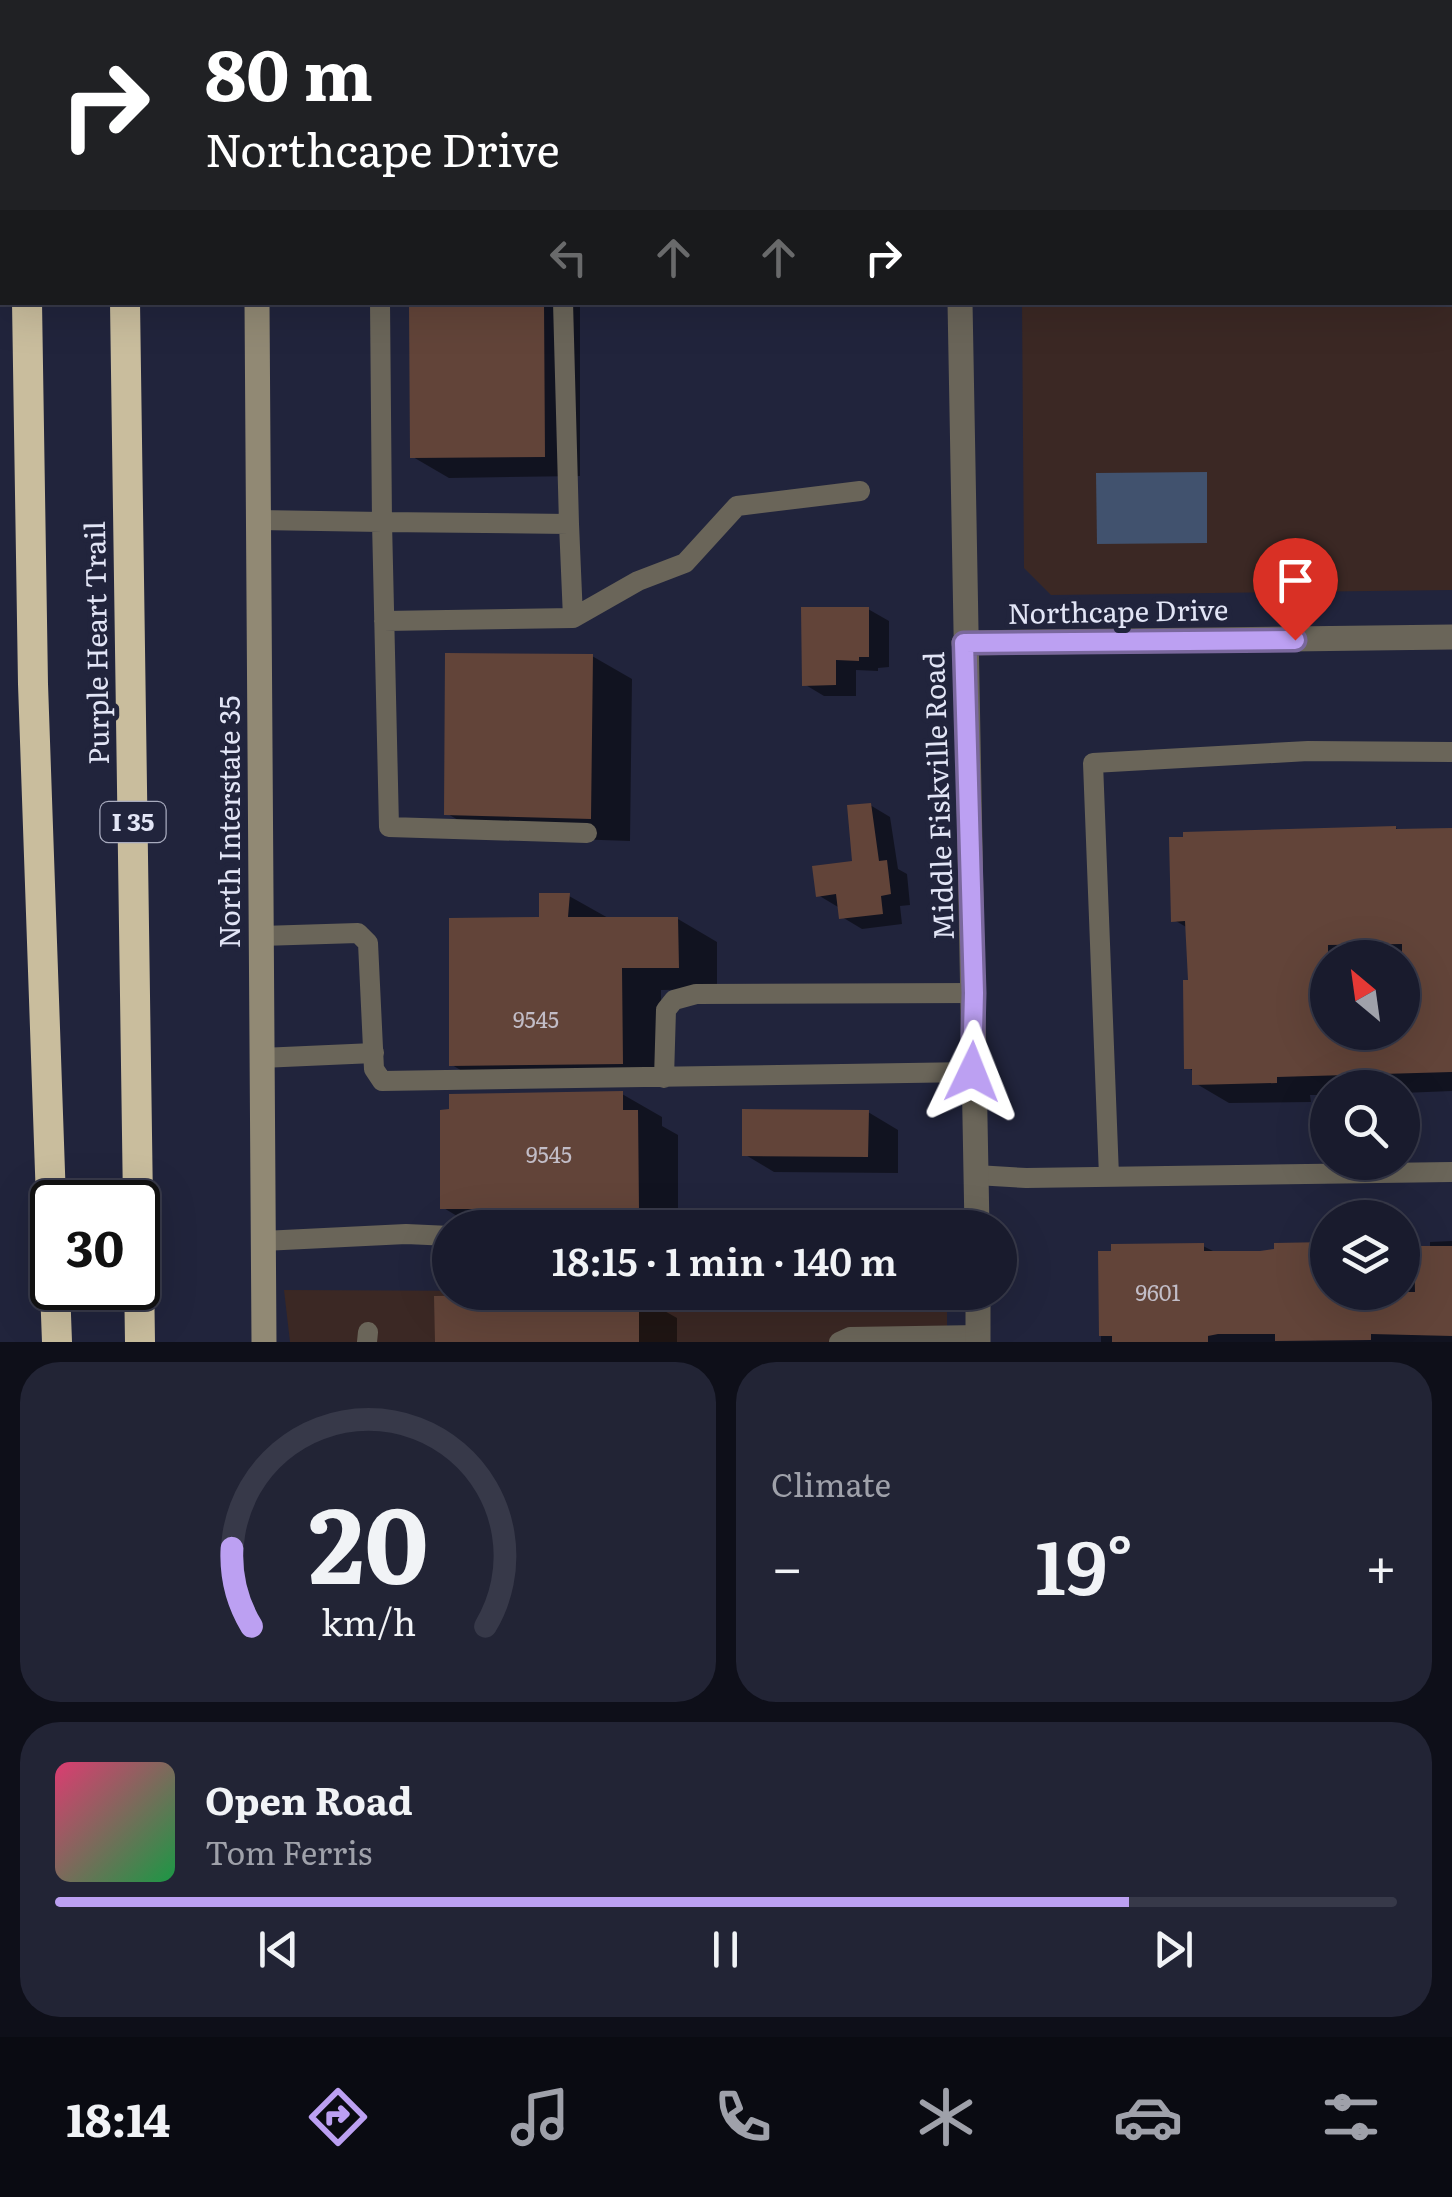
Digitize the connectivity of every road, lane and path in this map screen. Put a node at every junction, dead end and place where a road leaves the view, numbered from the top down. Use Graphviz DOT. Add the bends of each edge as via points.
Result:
graph roads {
  1 [pos="18,305"];
  2 [pos="27,305"];
  3 [pos="124,305"];
  4 [pos="257,305"];
  5 [pos="380,305"];
  6 [pos="563,305"];
  7 [pos="960,305"];
  8 [pos="27,342"];
  9 [pos="860,491"];
  10 [pos="258,520"];
  11 [pos="382,522"];
  12 [pos="569,524"];
  13 [pos="573,618"];
  14 [pos="384,621"];
  15 [pos="1452,638"];
  16 [pos="964,643"];
  17 [pos="1452,752"];
  18 [pos="586,832"];
  19 [pos="261,936"];
  20 [pos="974,993"];
  21 [pos="374,1054"];
  22 [pos="261,1058"];
  23 [pos="972,1072"];
  24 [pos="664,1078"];
  25 [pos="1452,1172"];
  26 [pos="976,1176"];
  27 [pos="1109,1176"];
  28 [pos="50,1180"];
  29 [pos="977,1210"];
  30 [pos="432,1235"];
  31 [pos="263,1241"];
  32 [pos="56,1310"];
  33 [pos="978,1310"];
  34 [pos="978,1338"];
  35 [pos="57,1342"];
  36 [pos="140,1342"];
  37 [pos="264,1342"];
  38 [pos="839,1342"];
  1 -- 8 [label="highway"];
  2 -- 8 [label="highway"];
  3 -- 36 [label="highway, Purple Heart Trail / I 35"];
  4 -- 10 [label="main road, North Interstate 35"];
  5 -- 11 [label="lane"];
  6 -- 12 [label="lane"];
  7 -- 16 [label="street, Middle Fiskville Road"];
  8 -- 28 [label="highway"];
  9 -- 13 [label="lane" via="737,506 685,563"];
  10 -- 11 [label="lane"];
  10 -- 19 [label="main road, North Interstate 35"];
  11 -- 12 [label="lane"];
  11 -- 14 [label="lane"];
  12 -- 13 [label="lane"];
  13 -- 14 [label="lane"];
  14 -- 18 [label="lane" via="389,827"];
  15 -- 16 [label="street, Northcape Drive"];
  16 -- 20 [label="street, Middle Fiskville Road"];
  17 -- 27 [label="lane" via="1308,751 1093,763"];
  19 -- 21 [label="lane" via="358,934 368,943"];
  19 -- 22 [label="main road, North Interstate 35"];
  20 -- 23 [label="street, Middle Fiskville Road"];
  20 -- 24 [label="lane" via="696,994 674,1000 666,1010"];
  21 -- 22 [label="lane"];
  21 -- 24 [label="lane" via="382,1081"];
  22 -- 31 [label="main road, North Interstate 35"];
  23 -- 24 [label="lane"];
  23 -- 26 [label="street, Middle Fiskville Road"];
  25 -- 27 [label="lane"];
  26 -- 27 [label="lane"];
  26 -- 29 [label="street, Middle Fiskville Road"];
  30 -- 31 [label="lane"];
  31 -- 37 [label="main road, North Interstate 35"];
  32 -- 35 [label="highway"];
  33 -- 34 [label="street"];
  34 -- 38 [label="lane"];
}
